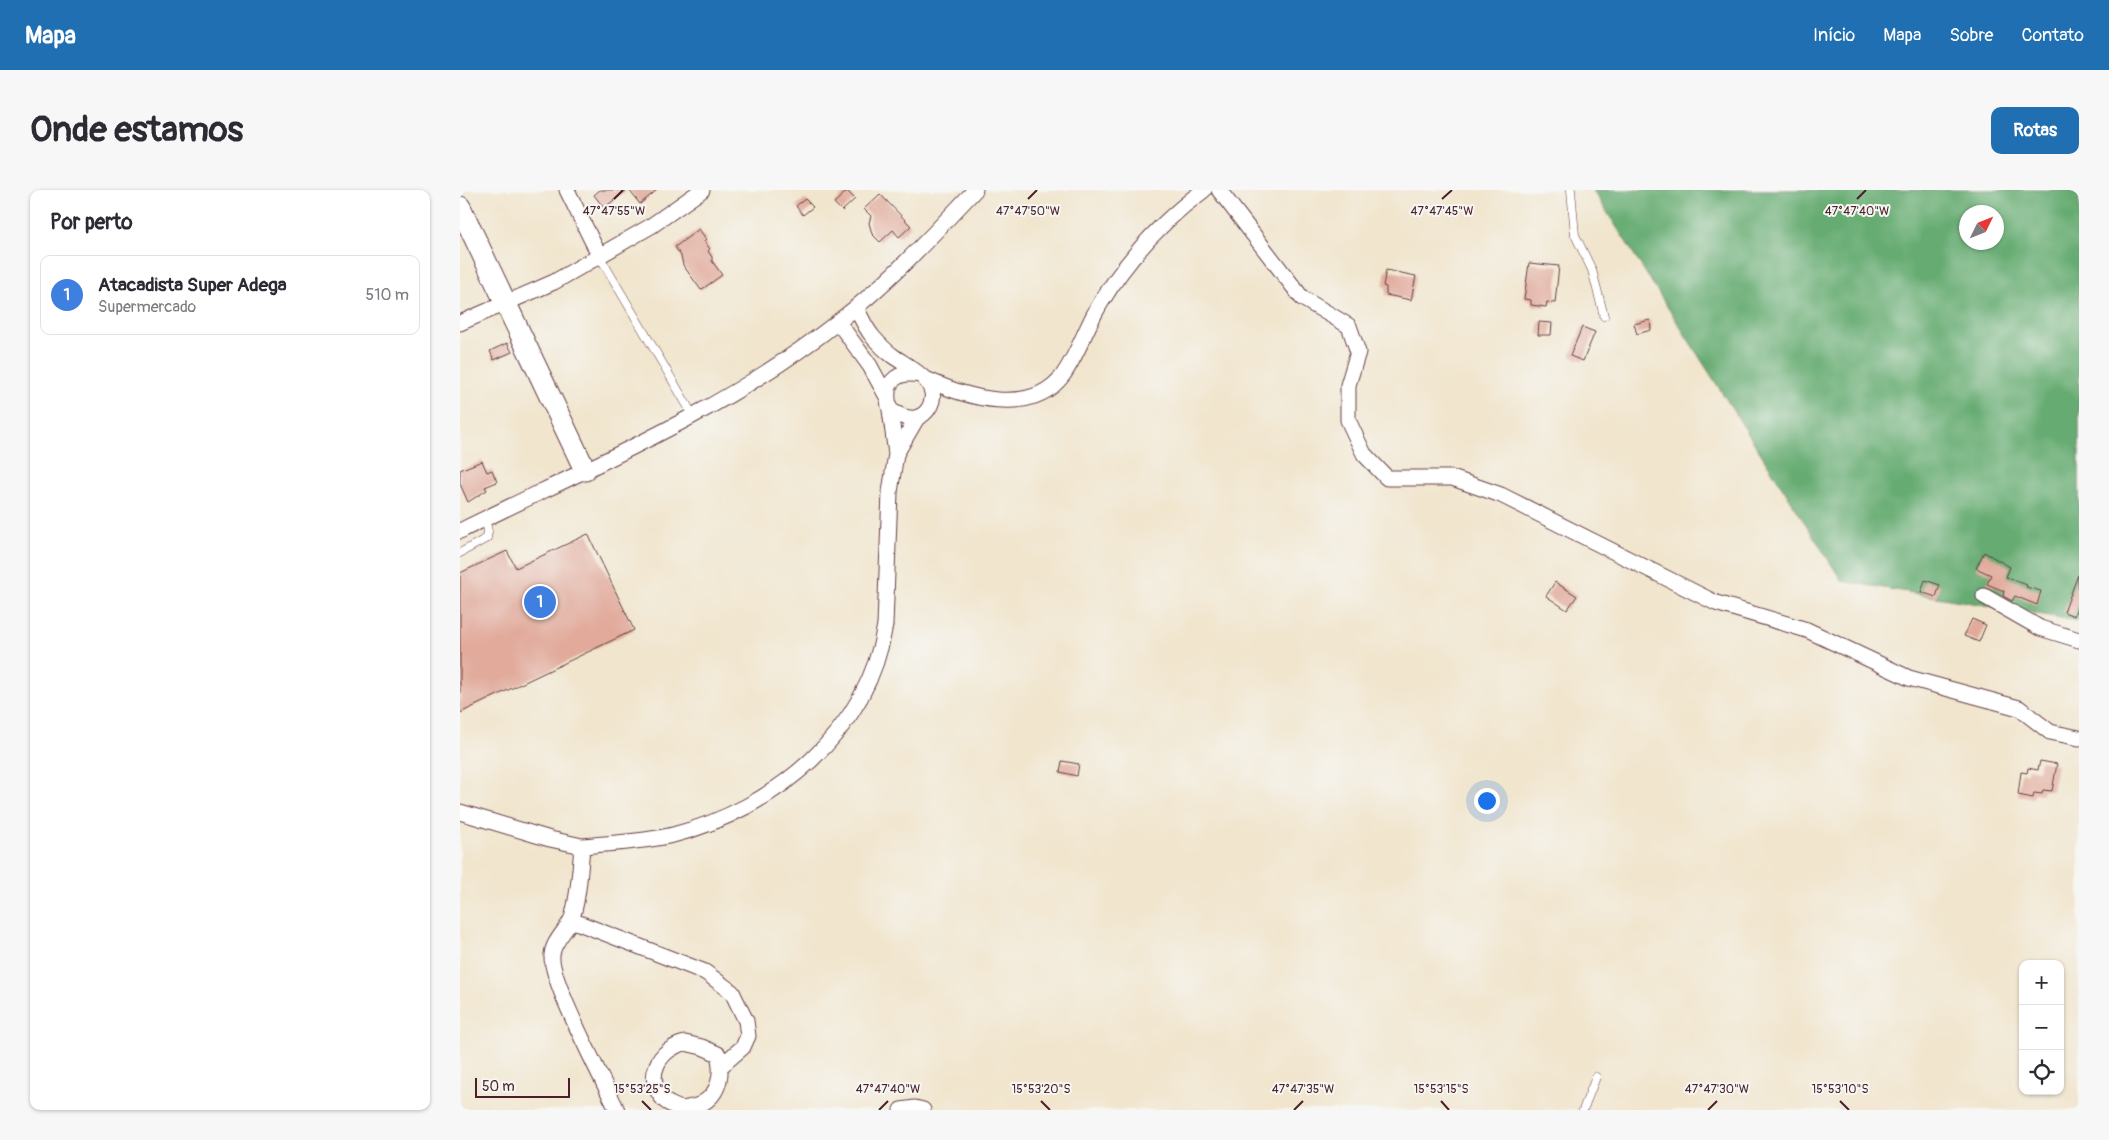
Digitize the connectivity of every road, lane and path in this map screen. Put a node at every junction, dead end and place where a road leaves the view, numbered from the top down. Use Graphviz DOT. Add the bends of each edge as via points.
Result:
graph roads {
  1 [pos="567,190"];
  2 [pos="702,190"];
  3 [pos="975,190"];
  4 [pos="1204,190"];
  5 [pos="1219,190"];
  6 [pos="1571,190"];
  7 [pos="460,207"];
  8 [pos="600,257"];
  9 [pos="506,303"];
  10 [pos="856,307"];
  11 [pos="1604,316"];
  12 [pos="838,322"];
  13 [pos="460,323"];
  14 [pos="923,377"];
  15 [pos="962,395"];
  16 [pos="888,404"];
  17 [pos="931,405"];
  18 [pos="694,417"];
  19 [pos="917,418"];
  20 [pos="896,454"];
  21 [pos="585,470"];
  22 [pos="485,519"];
  23 [pos="460,531"];
  24 [pos="460,553"];
  25 [pos="1984,596"];
  26 [pos="2079,640"];
  27 [pos="2079,738"];
  28 [pos="460,812"];
  29 [pos="582,846"];
  30 [pos="571,920"];
  31 [pos="721,1066"];
  32 [pos="1596,1077"];
  33 [pos="702,1107"];
  34 [pos="617,1110"];
  35 [pos="902,1110"];
  36 [pos="923,1110"];
  37 [pos="1583,1110"];
  1 -- 8 [label="street"];
  2 -- 8 [label="street"];
  3 -- 10 [label="street" via="921,247"];
  4 -- 15 [label="street" via="1149,237 1099,305 1070,364 1052,387 1022,399 994,400"];
  5 -- 27 [label="street" via="1302,298 1349,326 1358,352 1348,385 1348,420 1364,454 1387,478 1452,478 1501,495 1716,603 1807,630 1909,678 2019,708 2050,732"];
  6 -- 11 [label="lane" via="1575,235 1592,270"];
  7 -- 9 [label="street"];
  8 -- 9 [label="street"];
  8 -- 18 [label="lane"];
  9 -- 13 [label="street"];
  9 -- 21 [label="street"];
  10 -- 12 [label="street"];
  10 -- 14 [label="street" via="873,337 890,354"];
  12 -- 16 [label="street" via="870,366"];
  12 -- 18 [label="street" via="765,374"];
  14 -- 15 [label="street"];
  14 -- 16 [label="street" via="907,373 895,378 888,389"];
  14 -- 17 [label="street" via="932,391"];
  15 -- 17 [label="street"];
  16 -- 19 [label="street" via="904,418"];
  16 -- 20 [label="street"];
  17 -- 19 [label="street"];
  18 -- 21 [label="street"];
  19 -- 20 [label="street"];
  20 -- 29 [label="street" via="890,492 882,644 869,682 840,730 789,780 758,801 720,820 672,835"];
  21 -- 22 [label="street"];
  22 -- 23 [label="street"];
  22 -- 24 [label="lane" via="487,538"];
  25 -- 26 [label="street" via="2040,628"];
  28 -- 29 [label="street"];
  29 -- 30 [label="street"];
  30 -- 31 [label="street" via="705,972 732,992 746,1021 748,1036 743,1047"];
  30 -- 34 [label="street" via="552,954 553,967"];
  31 -- 33 [label="street" via="720,1084"];
  31 -- 33 [label="street" via="718,1054 685,1043 672,1046 655,1069 655,1084 664,1100 681,1109"];
  32 -- 37 [label="lane"];
  35 -- 36 [label="street"];
}
